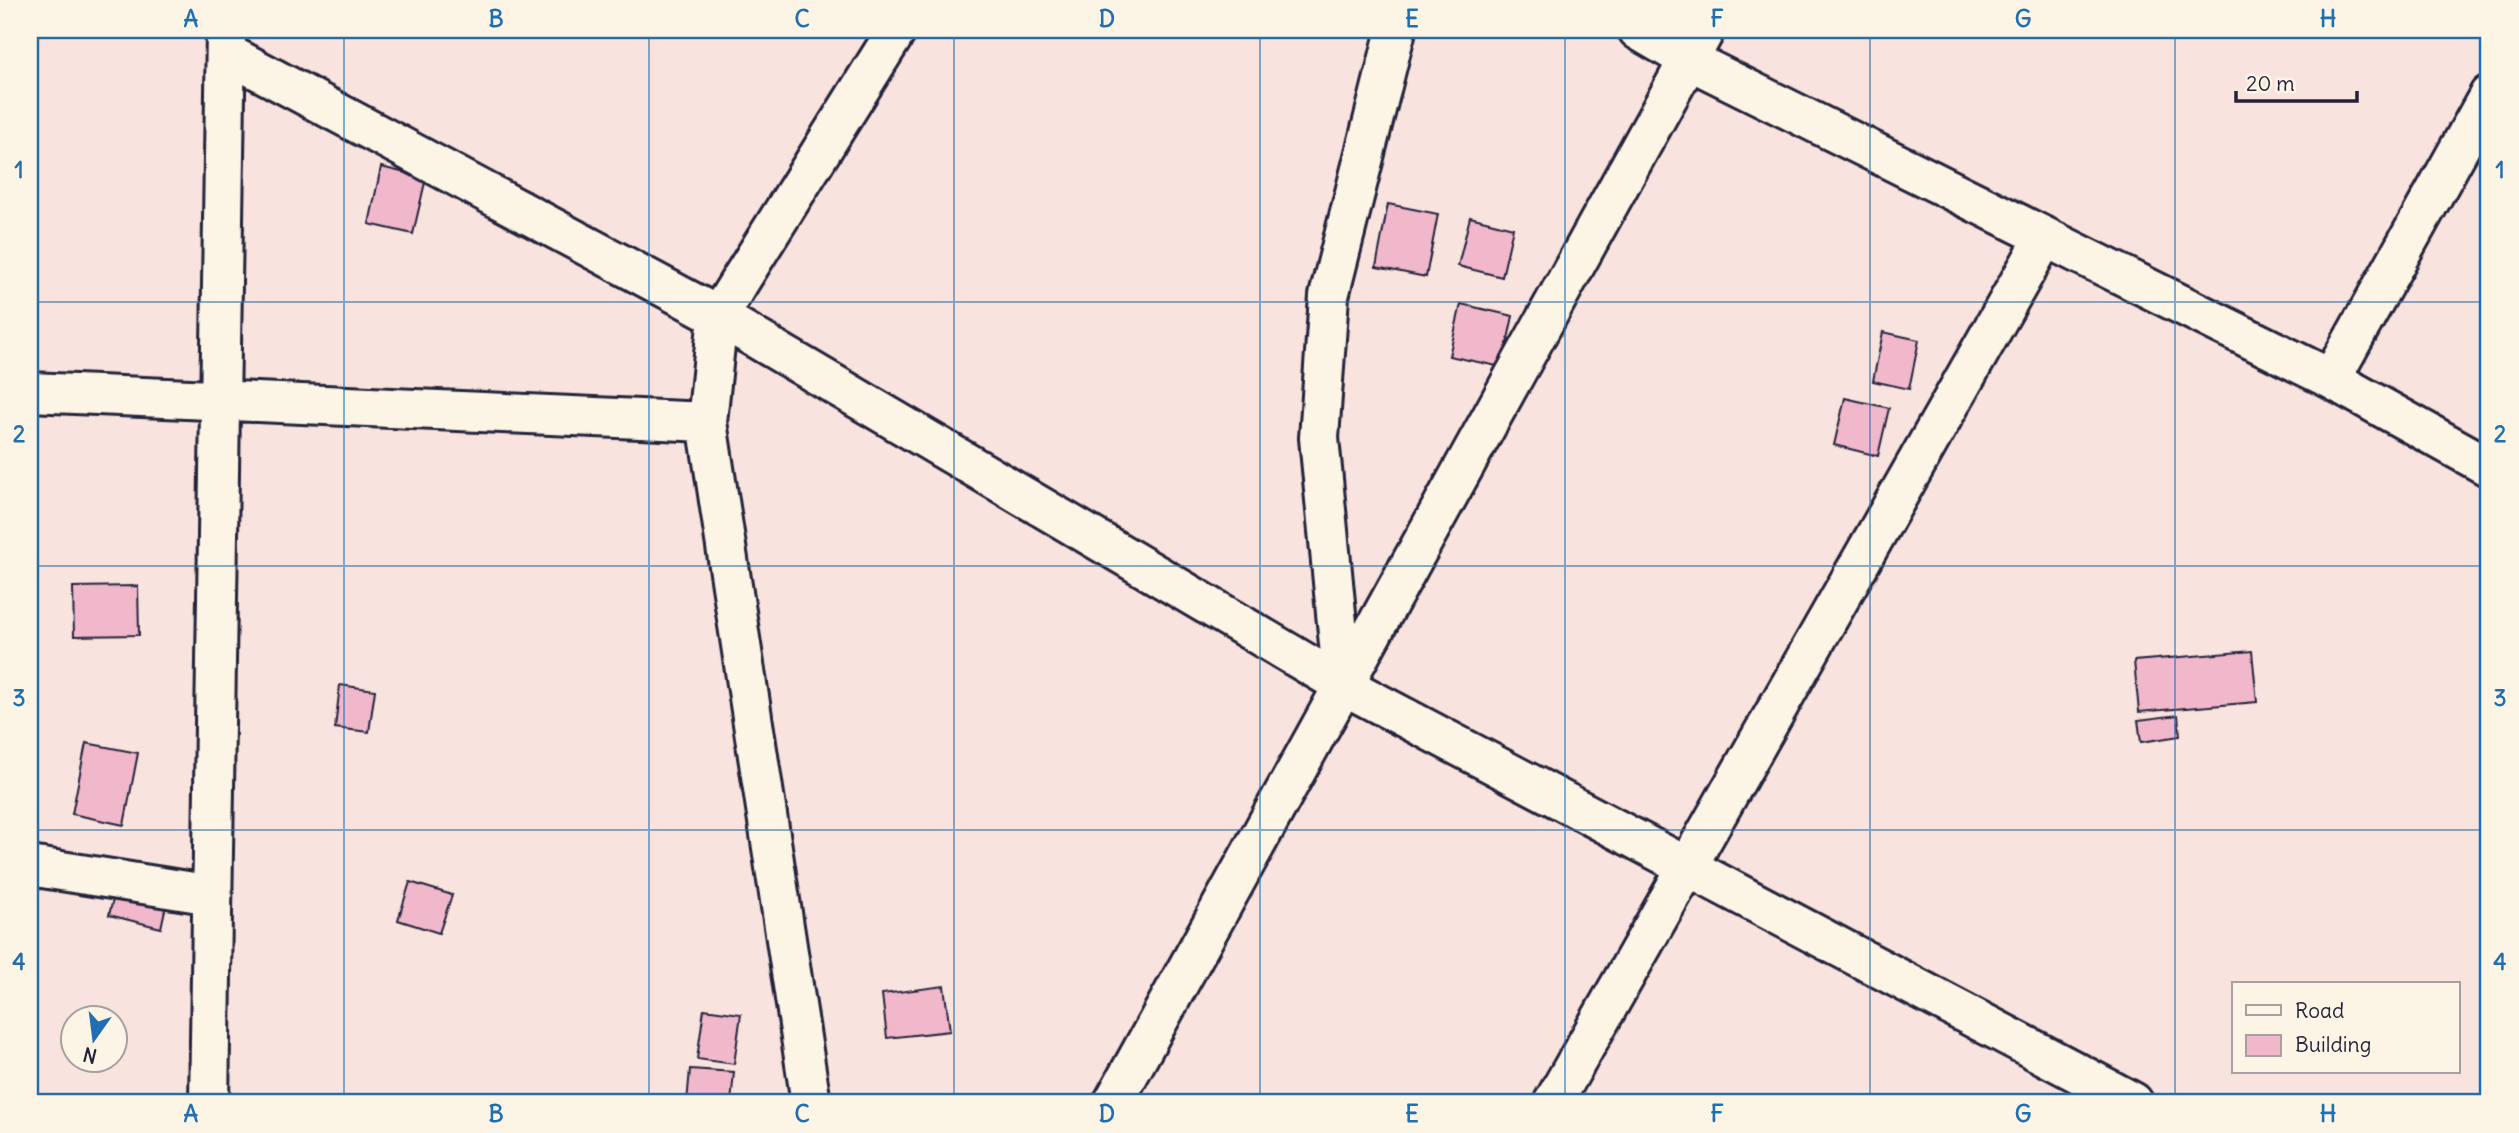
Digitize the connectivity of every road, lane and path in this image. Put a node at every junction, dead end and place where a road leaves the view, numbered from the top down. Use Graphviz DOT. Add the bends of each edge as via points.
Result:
graph roads {
  1 [pos="897,30"];
  2 [pos="1396,30"];
  3 [pos="1637,30"];
  4 [pos="226,42"];
  5 [pos="1697,45"];
  6 [pos="2489,95"];
  7 [pos="2045,237"];
  8 [pos="718,316"];
  9 [pos="2331,379"];
  10 [pos="30,392"];
  11 [pos="220,399"];
  12 [pos="707,422"];
  13 [pos="2489,467"];
  14 [pos="1343,685"];
  15 [pos="30,866"];
  16 [pos="1687,866"];
  17 [pos="212,895"];
  18 [pos="2133,1102"];
  19 [pos="209,1103"];
  20 [pos="811,1103"];
  21 [pos="1113,1103"];
  22 [pos="1553,1103"];
  1 -- 8 [label="street"];
  2 -- 14 [label="street" via="1328,309 1320,438"];
  3 -- 5 [label="street"];
  4 -- 8 [label="street"];
  4 -- 11 [label="street"];
  5 -- 7 [label="street"];
  5 -- 14 [label="street"];
  6 -- 9 [label="street"];
  7 -- 9 [label="street"];
  7 -- 16 [label="street"];
  8 -- 12 [label="street"];
  8 -- 14 [label="street"];
  9 -- 13 [label="street"];
  10 -- 11 [label="street"];
  11 -- 12 [label="street"];
  11 -- 17 [label="street"];
  12 -- 20 [label="street"];
  14 -- 16 [label="street"];
  14 -- 21 [label="street"];
  15 -- 17 [label="street"];
  16 -- 18 [label="street"];
  16 -- 22 [label="street"];
  17 -- 19 [label="street"];
}
